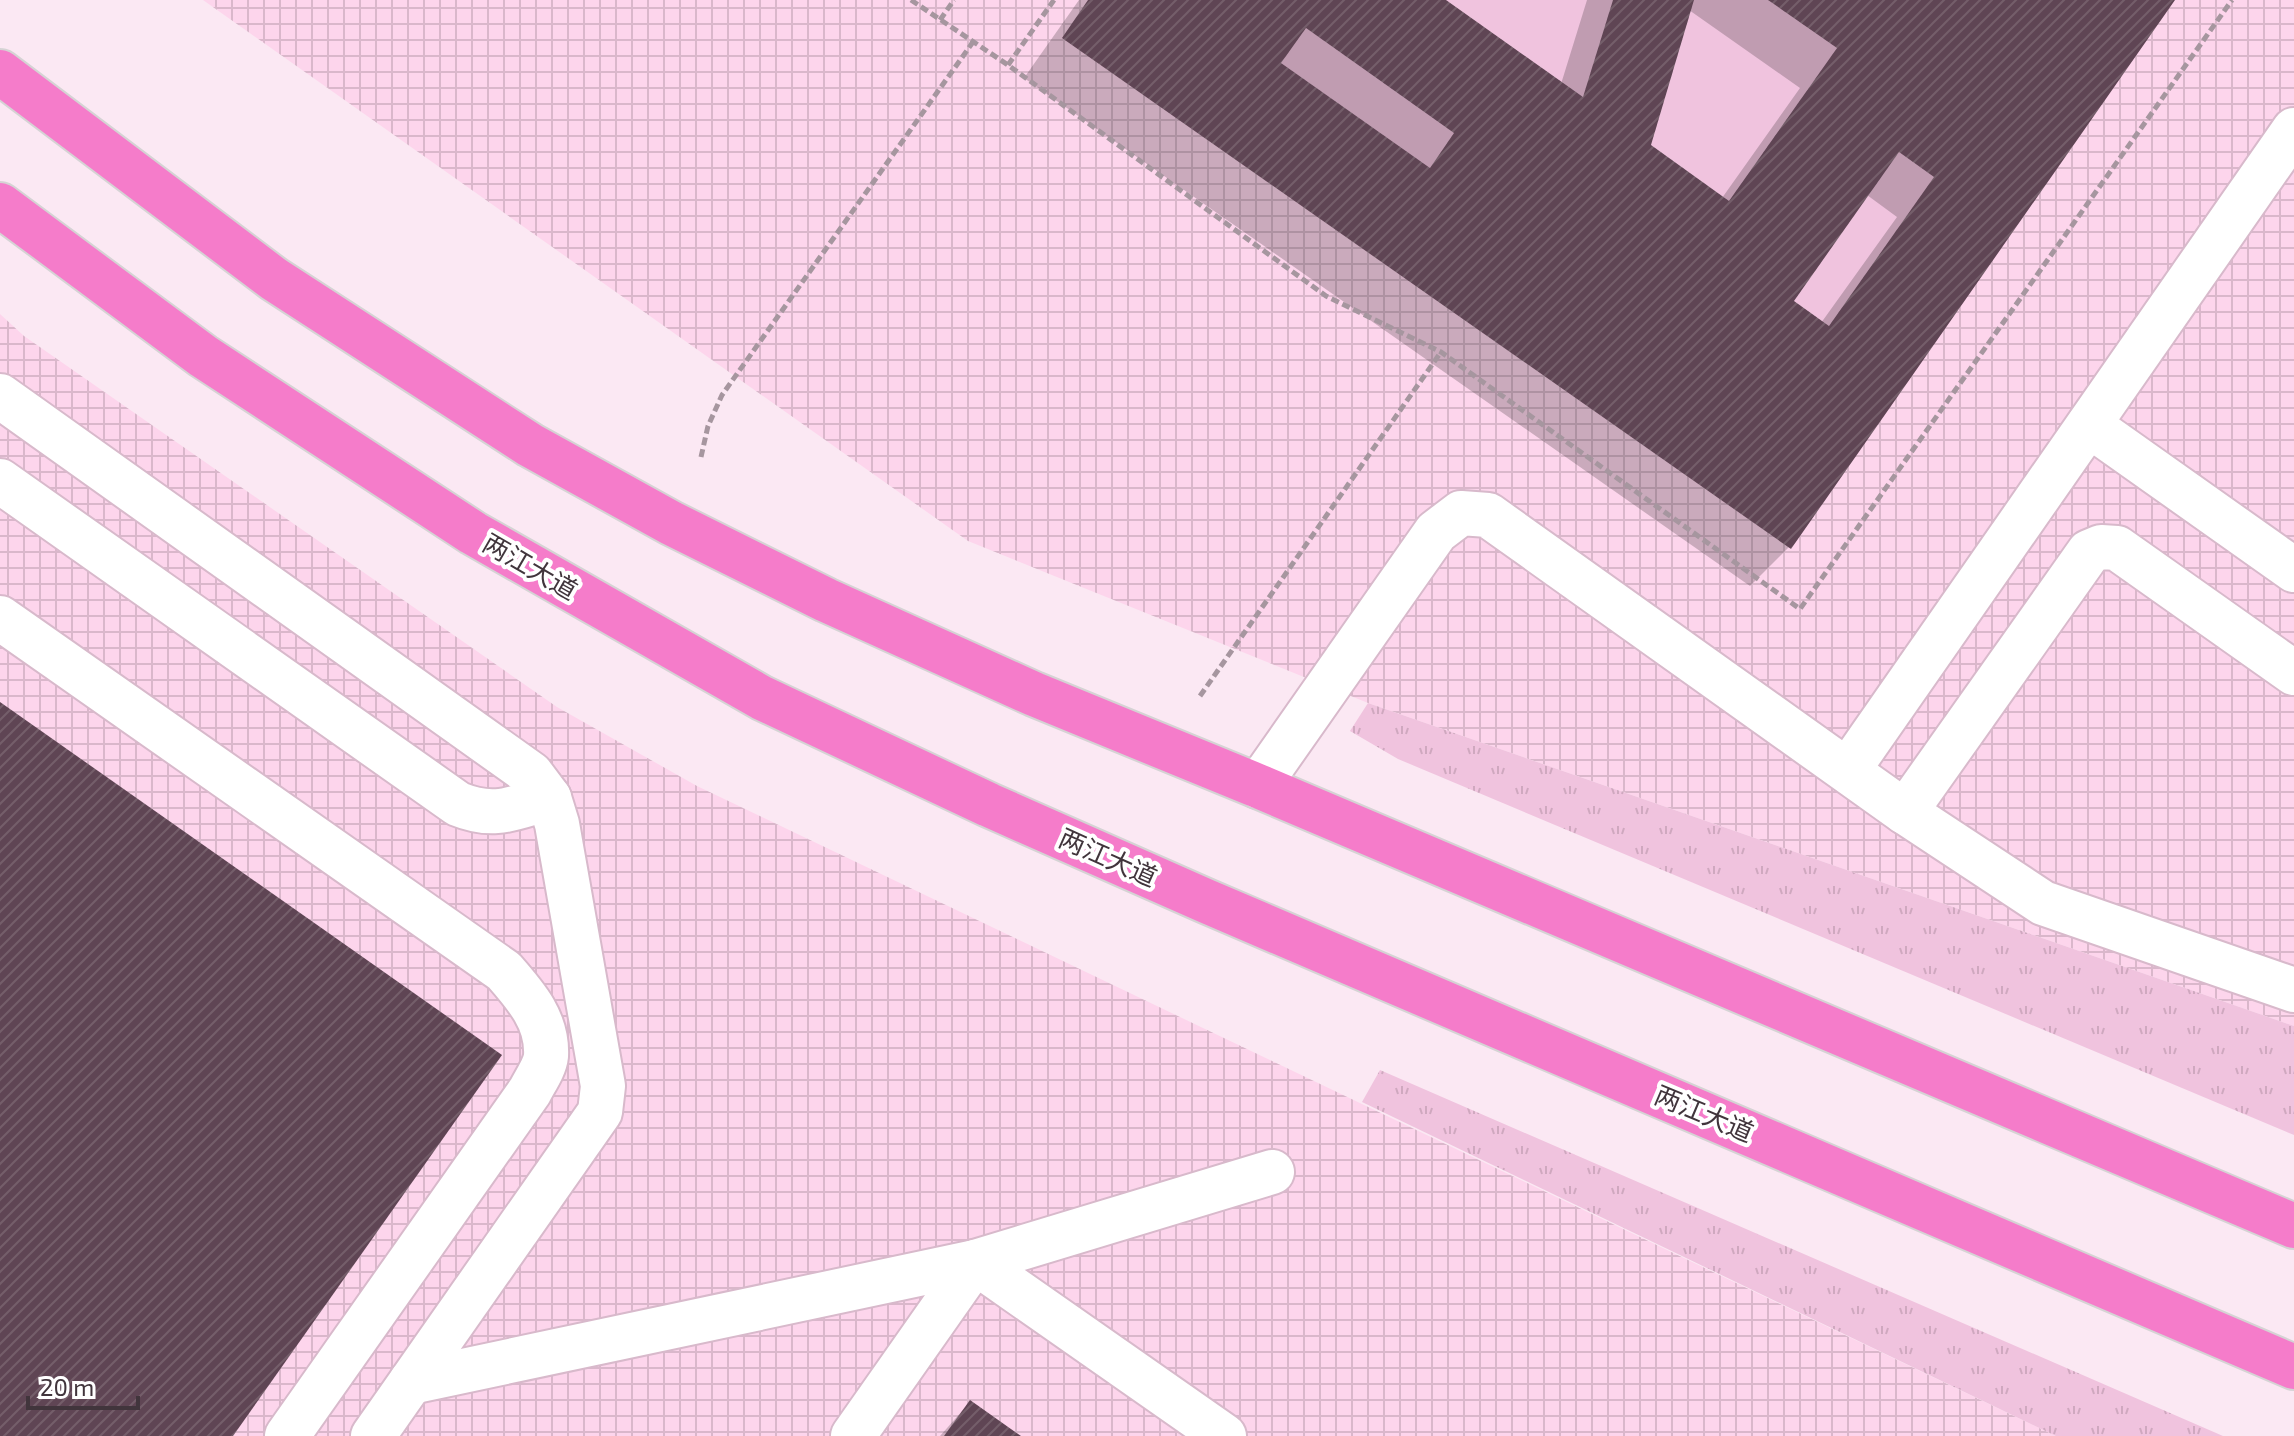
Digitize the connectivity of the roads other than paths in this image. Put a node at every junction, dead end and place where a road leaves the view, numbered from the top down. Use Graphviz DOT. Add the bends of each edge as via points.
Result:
graph roads {
  1 [pos="0,72"];
  2 [pos="2294,130"];
  3 [pos="0,205"];
  4 [pos="6,412"];
  5 [pos="2089,425"];
  6 [pos="0,481"];
  7 [pos="183,526"];
  8 [pos="2294,570"];
  9 [pos="144,582"];
  10 [pos="0,618"];
  11 [pos="356,649"];
  12 [pos="2294,673"];
  13 [pos="317,704"];
  14 [pos="1848,770"];
  15 [pos="1258,786"];
  16 [pos="549,798"];
  17 [pos="1905,812"];
  18 [pos="2294,990"];
  19 [pos="1272,1172"];
  20 [pos="2294,1226"];
  21 [pos="975,1262"];
  22 [pos="2294,1367"];
  23 [pos="411,1382"];
  24 [pos="287,1436"];
  25 [pos="373,1436"];
  26 [pos="853,1436"];
  27 [pos="1224,1436"];
  1 -- 15 [label="highway" via="274,279 530,445 826,600 1034,694"];
  2 -- 5 [label="street"];
  3 -- 22 [label="highway, 两江大道" via="203,356 473,533 762,698 1220,908"];
  4 -- 7 [label="street"];
  5 -- 8 [label="street"];
  5 -- 14 [label="street"];
  6 -- 9 [label="street"];
  7 -- 9 [label="street"];
  7 -- 11 [label="street"];
  9 -- 13 [label="street"];
  10 -- 24 [label="street" via="504,971 542,1022 546,1059 530,1091"];
  11 -- 13 [label="street"];
  11 -- 16 [label="street" via="531,774"];
  12 -- 17 [label="street" via="2117,548 2101,547 2089,552"];
  13 -- 16 [label="street" via="458,804 498,812"];
  14 -- 15 [label="street" via="1488,515 1461,513 1436,532"];
  14 -- 17 [label="street"];
  15 -- 20 [label="highway"];
  16 -- 23 [label="street" via="603,1086 600,1112"];
  17 -- 18 [label="street" via="2043,903"];
  19 -- 21 [label="street"];
  21 -- 23 [label="street"];
  21 -- 26 [label="street"];
  21 -- 27 [label="street"];
  23 -- 25 [label="street"];
}
